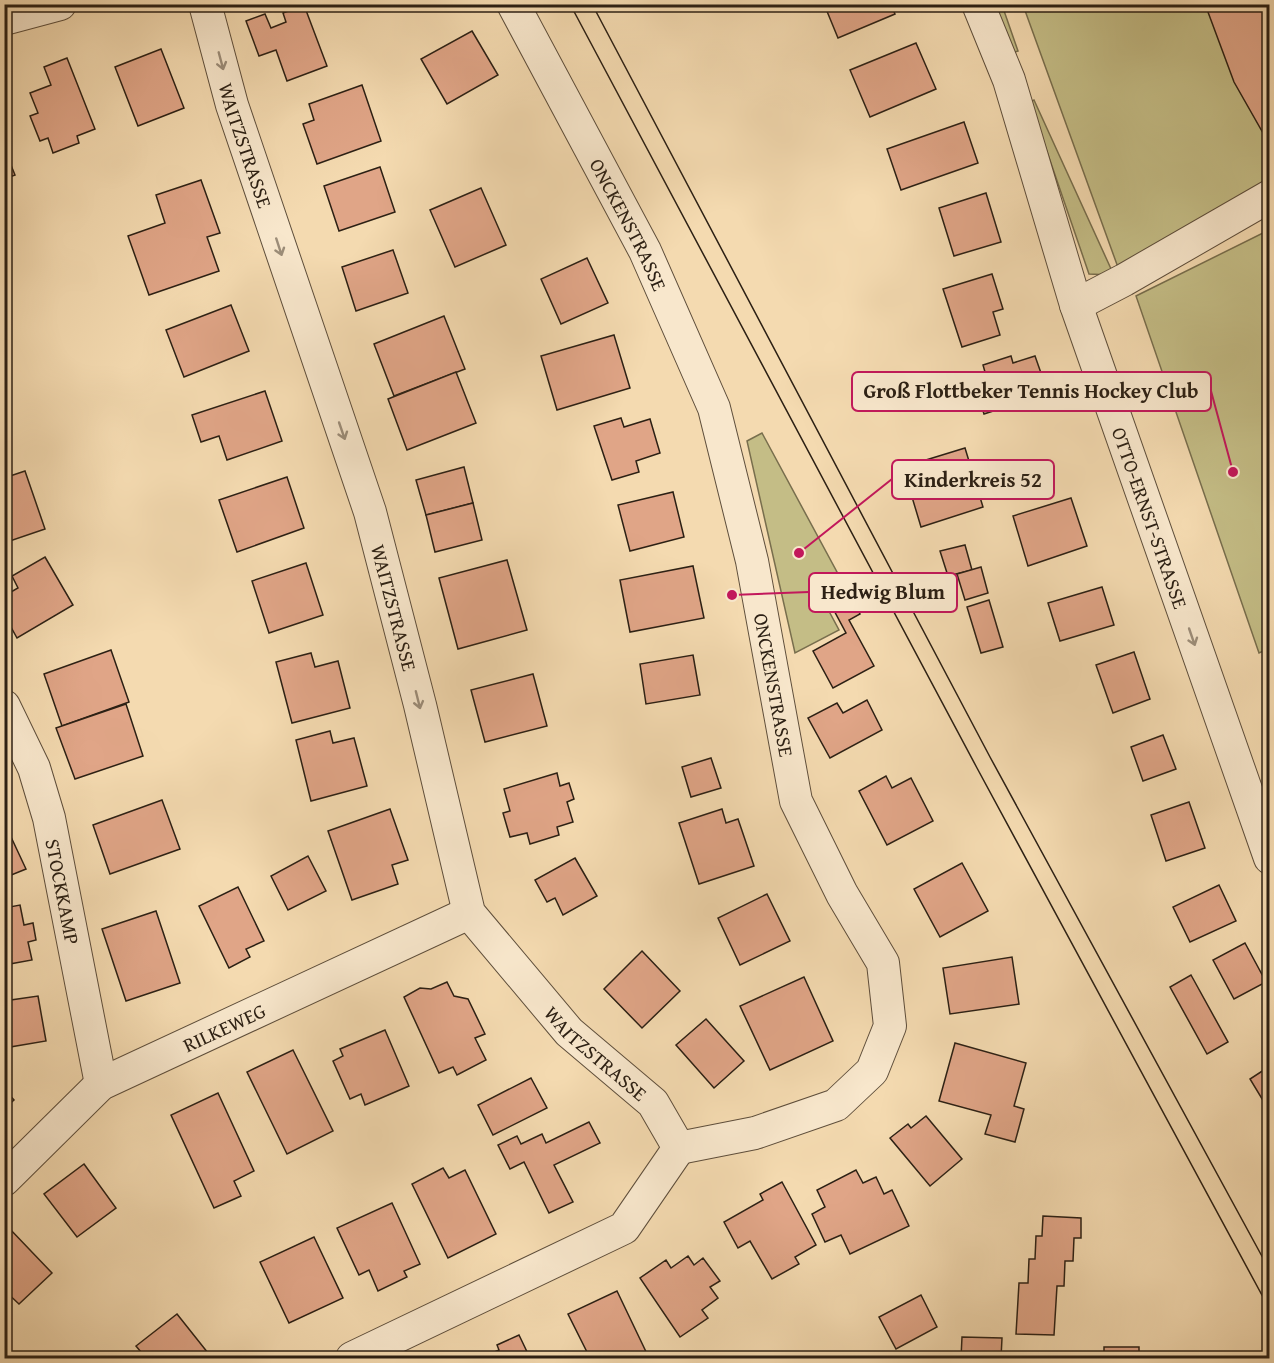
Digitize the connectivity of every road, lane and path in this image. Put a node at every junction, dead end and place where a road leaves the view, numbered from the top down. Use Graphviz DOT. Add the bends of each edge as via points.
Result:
graph roads {
  1 [pos="60,4"];
  2 [pos="205,4"];
  3 [pos="513,4"];
  4 [pos="978,4"];
  5 [pos="4,19"];
  6 [pos="1269,196"];
  7 [pos="1076,304"];
  8 [pos="4,706"];
  9 [pos="1269,858"];
  10 [pos="469,913"];
  11 [pos="101,1084"];
  12 [pos="679,1148"];
  13 [pos="4,1180"];
  14 [pos="352,1359"];
  1 -- 5 [label="street"];
  2 -- 10 [label="street, WAITZSTRASSE, one-way" via="232,105 370,513"];
  3 -- 12 [label="street, ONCKENSTRASSE" via="645,251 714,408 752,561 796,801 842,894 883,963 890,1026 872,1071 836,1105 755,1133"];
  4 -- 7 [label="street, OTTO-ERNST-STRASSE" via="1009,80"];
  6 -- 7 [label="street"];
  7 -- 9 [label="street, OTTO-ERNST-STRASSE, one-way"];
  8 -- 11 [label="street, STOCKKAMP" via="34,768 49,818"];
  10 -- 11 [label="street, RILKEWEG"];
  10 -- 12 [label="street, WAITZSTRASSE" via="569,1032 653,1103"];
  11 -- 13 [label="street, RILKEWEG"];
  12 -- 14 [label="street" via="624,1228"];
}
